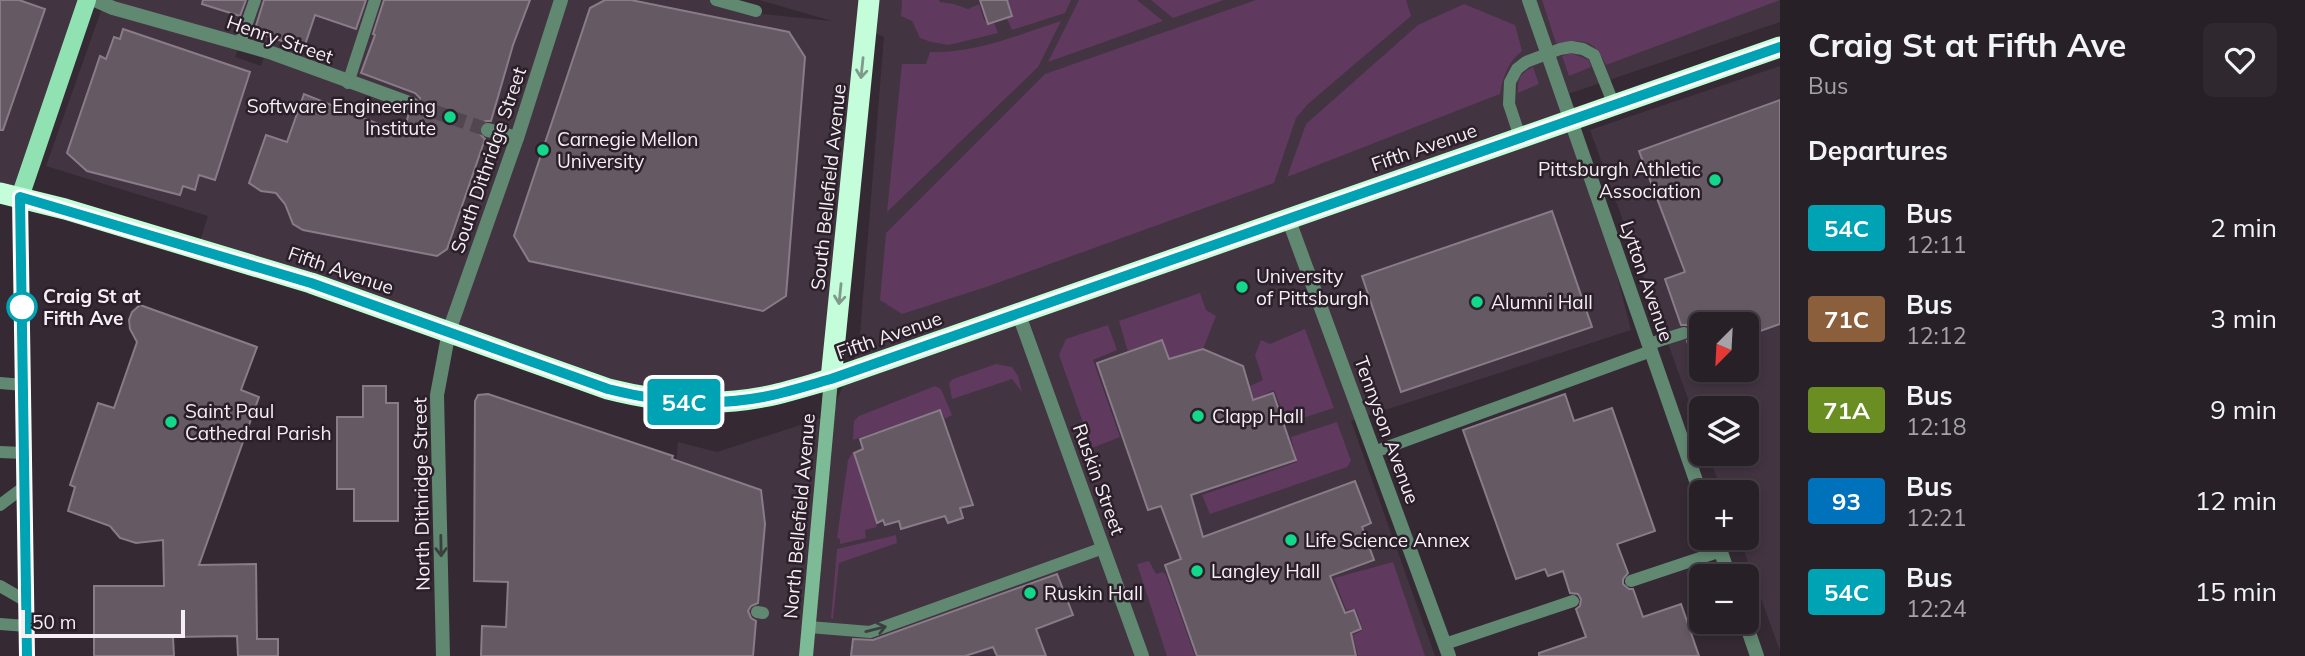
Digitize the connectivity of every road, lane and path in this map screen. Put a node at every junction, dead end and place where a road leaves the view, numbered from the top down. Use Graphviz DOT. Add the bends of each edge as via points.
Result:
graph roads {
  1 [pos="87,0"];
  2 [pos="95,0"];
  3 [pos="255,0"];
  4 [pos="376,0"];
  5 [pos="561,0"];
  6 [pos="716,0"];
  7 [pos="869,0"];
  8 [pos="1529,0"];
  9 [pos="756,11"];
  10 [pos="240,43"];
  11 [pos="1780,47"];
  12 [pos="1549,54"];
  13 [pos="348,83"];
  14 [pos="411,104"];
  15 [pos="1614,105"];
  16 [pos="1570,120"];
  17 [pos="488,130"];
  18 [pos="1520,137"];
  19 [pos="517,138"];
  20 [pos="10,195"];
  21 [pos="1288,218"];
  22 [pos="1019,315"];
  23 [pos="449,331"];
  24 [pos="1684,333"];
  25 [pos="1650,348"];
  26 [pos="831,379"];
  27 [pos="0,383"];
  28 [pos="23,385"];
  29 [pos="0,452"];
  30 [pos="1374,452"];
  31 [pos="23,453"];
  32 [pos="1696,480"];
  33 [pos="24,487"];
  34 [pos="0,505"];
  35 [pos="1103,548"];
  36 [pos="1704,550"];
  37 [pos="1631,582"];
  38 [pos="0,586"];
  39 [pos="26,601"];
  40 [pos="1573,601"];
  41 [pos="0,624"];
  42 [pos="26,626"];
  43 [pos="809,627"];
  44 [pos="1749,634"];
  45 [pos="1447,650"];
  46 [pos="27,656"];
  47 [pos="443,656"];
  48 [pos="806,656"];
  49 [pos="1142,656"];
  50 [pos="1757,656"];
  1 -- 20 [label="main road"];
  2 -- 10 [label="street, Henry Street"];
  3 -- 10 [label="lane"];
  4 -- 13 [label="lane"];
  5 -- 19 [label="street, South Dithridge Street"];
  6 -- 9 [label="lane"];
  7 -- 26 [label="highway, South Bellefield Avenue, one-way"];
  8 -- 12 [label="street, Lytton Avenue"];
  10 -- 13 [label="street, Henry Street"];
  11 -- 15 [label="highway, Fifth Avenue"];
  12 -- 15 [label="lane" via="1571,47 1594,55"];
  12 -- 16 [label="street, Lytton Avenue"];
  12 -- 18 [label="lane" via="1526,62 1510,82 1509,104"];
  13 -- 14 [label="street, Henry Street"];
  15 -- 16 [label="highway, Fifth Avenue"];
  16 -- 18 [label="highway, Fifth Avenue"];
  16 -- 25 [label="street, Lytton Avenue"];
  17 -- 19 [label="street"];
  18 -- 21 [label="highway, Fifth Avenue"];
  19 -- 23 [label="street, South Dithridge Street"];
  20 -- 23 [label="highway, Fifth Avenue" via="311,283"];
  20 -- 28 [label="main road"];
  21 -- 22 [label="highway, Fifth Avenue"];
  21 -- 30 [label="street, Tennyson Avenue"];
  22 -- 26 [label="highway, Fifth Avenue"];
  22 -- 35 [label="street, Ruskin Street"];
  23 -- 26 [label="highway, Fifth Avenue" via="648,399 737,400"];
  23 -- 47 [label="street, North Dithridge Street, one-way" via="437,395"];
  24 -- 25 [label="lane"];
  25 -- 30 [label="lane"];
  25 -- 32 [label="street, Lytton Avenue"];
  26 -- 43 [label="main road, North Bellefield Avenue"];
  27 -- 28 [label="lane"];
  28 -- 31 [label="main road"];
  29 -- 31 [label="lane"];
  30 -- 45 [label="street, Tennyson Avenue"];
  31 -- 33 [label="main road"];
  33 -- 34 [label="lane"];
  33 -- 39 [label="main road"];
  43 -- 35 [label="lane, one-way" via="870,632"];
  35 -- 49 [label="street, Ruskin Street"];
  36 -- 37 [label="lane"];
  38 -- 39 [label="lane"];
  39 -- 42 [label="main road"];
  40 -- 45 [label="lane"];
  41 -- 42 [label="lane"];
  42 -- 46 [label="main road"];
  43 -- 48 [label="main road, North Bellefield Avenue"];
  44 -- 50 [label="street"];
}
